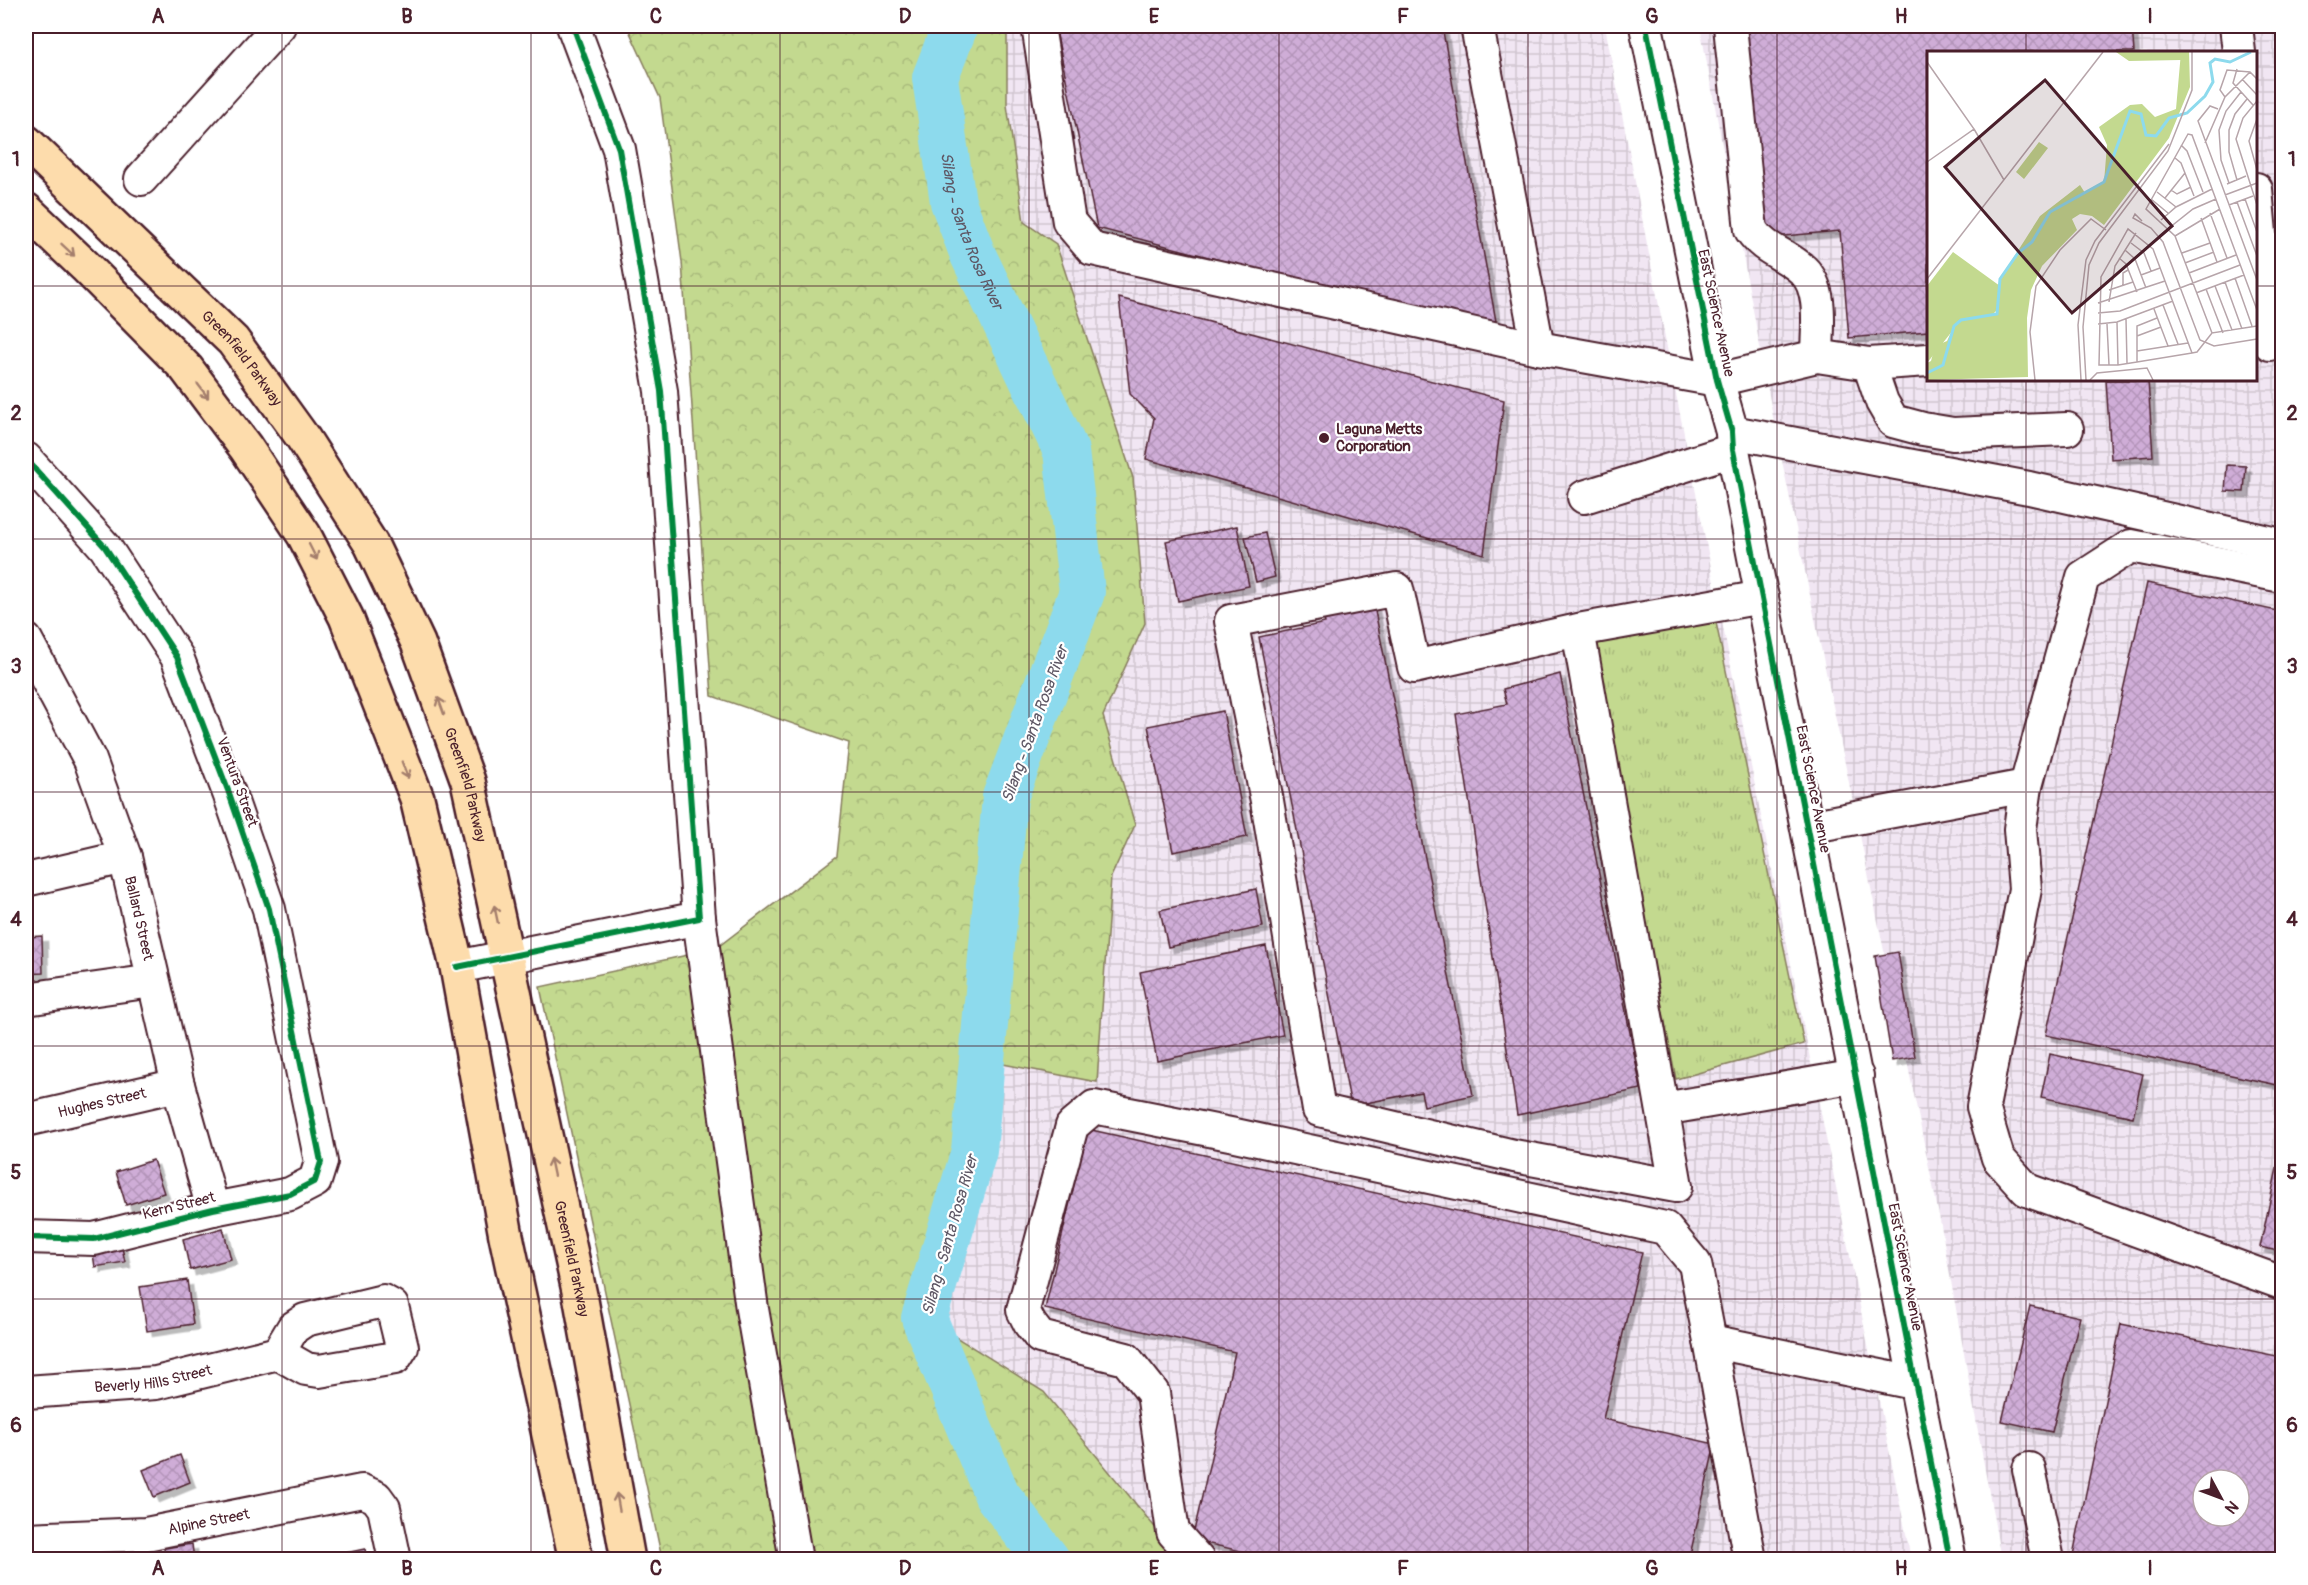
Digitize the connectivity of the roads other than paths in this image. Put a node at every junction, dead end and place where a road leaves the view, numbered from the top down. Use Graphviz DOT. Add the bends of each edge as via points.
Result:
graph roads {
  1 [pos="279,26"];
  2 [pos="573,26"];
  3 [pos="1038,26"];
  4 [pos="1477,26"];
  5 [pos="1646,26"];
  6 [pos="1730,26"];
  7 [pos="2236,26"];
  8 [pos="2239,51"];
  9 [pos="26,142"];
  10 [pos="141,179"];
  11 [pos="2257,200"];
  12 [pos="26,210"];
  13 [pos="2270,344"];
  14 [pos="1538,348"];
  15 [pos="1818,356"];
  16 [pos="1927,360"];
  17 [pos="1869,364"];
  18 [pos="1717,380"];
  19 [pos="2067,429"];
  20 [pos="1732,441"];
  21 [pos="26,459"];
  22 [pos="1584,497"];
  23 [pos="2283,545"];
  24 [pos="2283,576"];
  25 [pos="1762,597"];
  26 [pos="1578,630"];
  27 [pos="26,640"];
  28 [pos="2026,786"];
  29 [pos="1808,827"];
  30 [pos="125,857"];
  31 [pos="26,880"];
  32 [pos="699,918"];
  33 [pos="506,958"];
  34 [pos="457,967"];
  35 [pos="153,981"];
  36 [pos="26,999"];
  37 [pos="1857,1076"];
  38 [pos="178,1085"];
  39 [pos="1663,1109"];
  40 [pos="26,1120"];
  41 [pos="321,1162"];
  42 [pos="213,1209"];
  43 [pos="26,1237"];
  44 [pos="2283,1283"];
  45 [pos="1710,1341"];
  46 [pos="278,1353"];
  47 [pos="1914,1383"];
  48 [pos="26,1392"];
  49 [pos="2029,1469"];
  50 [pos="26,1539"];
  51 [pos="146,1547"];
  52 [pos="396,1560"];
  53 [pos="576,1560"];
  54 [pos="628,1560"];
  55 [pos="796,1560"];
  56 [pos="1198,1560"];
  57 [pos="1750,1560"];
  58 [pos="1950,1560"];
  59 [pos="2048,1560"];
  1 -- 10 [label="street"];
  2 -- 32 [label="street" via="619,149 661,391"];
  3 -- 14 [label="street" via="1069,222 1092,249"];
  4 -- 14 [label="street"];
  5 -- 18 [label="street, East Science Avenue"];
  6 -- 15 [label="street" via="1751,230 1766,247 1803,270 1816,291"];
  7 -- 8 [label="street"];
  33 -- 9 [label="main road, Greenfield Parkway, one-way" via="468,781 418,643 371,544 303,438 233,341"];
  11 -- 13 [label="street"];
  12 -- 34 [label="main road, one-way" via="186,368 304,535 346,617 417,798"];
  14 -- 18 [label="street"];
  15 -- 17 [label="street"];
  15 -- 18 [label="street"];
  16 -- 17 [label="street"];
  17 -- 19 [label="street" via="1893,421 1953,434"];
  18 -- 20 [label="street, East Science Avenue"];
  20 -- 22 [label="street"];
  20 -- 23 [label="street" via="2029,488"];
  20 -- 25 [label="street, East Science Avenue"];
  21 -- 41 [label="street, Ventura Street" via="105,547 177,657 269,909"];
  24 -- 28 [label="street" via="2131,546 2083,577"];
  25 -- 26 [label="street"];
  25 -- 29 [label="street, East Science Avenue"];
  26 -- 39 [label="street"];
  26 -- 39 [label="street" via="1414,667 1397,589 1231,621 1267,801 1319,1110 1514,1155 1676,1186"];
  27 -- 30 [label="street, Ballard Street" via="90,760"];
  28 -- 29 [label="street"];
  28 -- 44 [label="street" via="2020,829 2025,889 1983,1107 1998,1158 2027,1190"];
  29 -- 37 [label="street, East Science Avenue"];
  30 -- 31 [label="street"];
  30 -- 35 [label="street, Ballard Street"];
  32 -- 33 [label="street"];
  32 -- 55 [label="street" via="752,1310"];
  33 -- 34 [label="street"];
  54 -- 33 [label="main road, Greenfield Parkway, one-way" via="581,1300"];
  34 -- 53 [label="main road" via="506,1236"];
  35 -- 36 [label="street"];
  35 -- 38 [label="street, Ballard Street"];
  37 -- 39 [label="street"];
  37 -- 47 [label="street, East Science Avenue"];
  38 -- 40 [label="street, Hughes Street"];
  38 -- 42 [label="street, Ballard Street"];
  41 -- 42 [label="street, Kern Street" via="315,1181 290,1194"];
  42 -- 43 [label="street, Kern Street" via="94,1239"];
  45 -- 47 [label="street"];
  45 -- 56 [label="street" via="1695,1264 1665,1228 1094,1107 1072,1126 1023,1310 1040,1337 1126,1359 1153,1393 1173,1532"];
  45 -- 57 [label="street"];
  46 -- 48 [label="street, Beverly Hills Street" via="156,1383"];
  47 -- 58 [label="street, East Science Avenue"];
  49 -- 59 [label="street"];
  50 -- 51 [label="street, Alpine Street"];
  51 -- 52 [label="street, Alpine Street" via="362,1491 376,1497 384,1508"];
}
